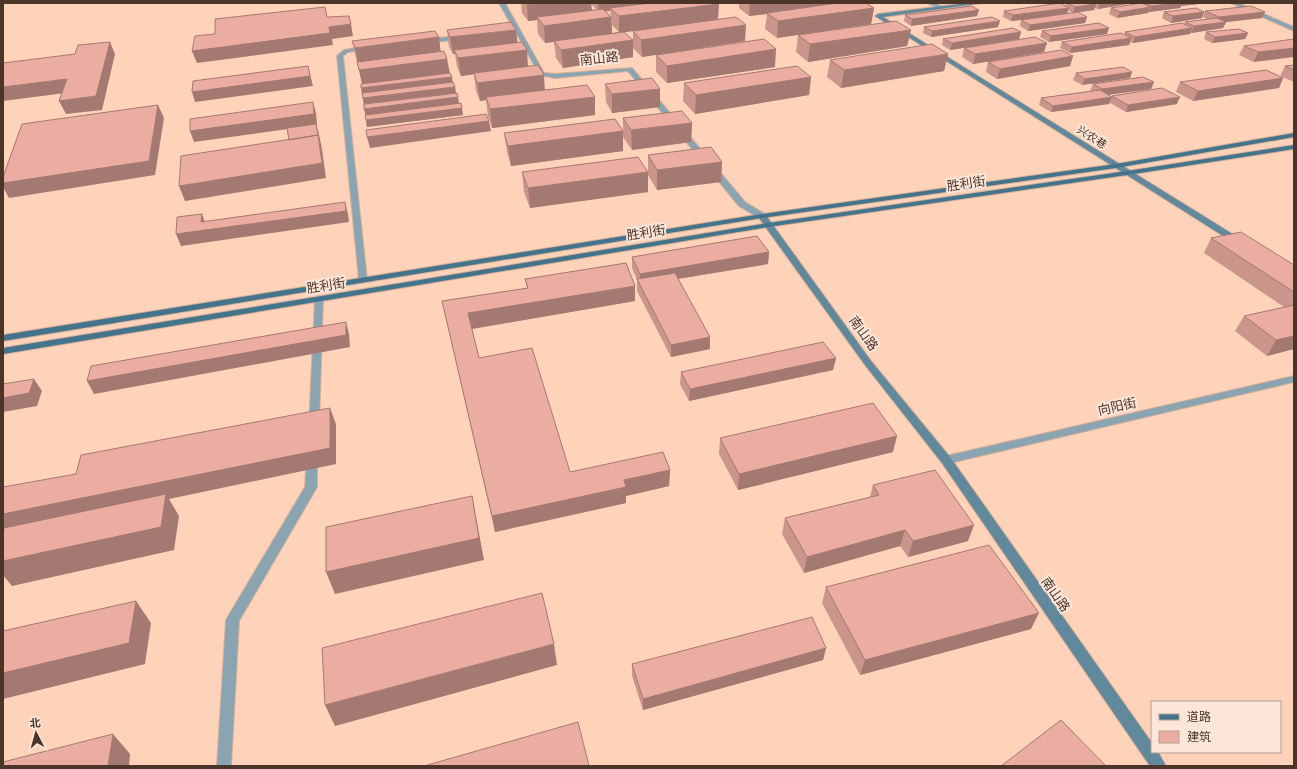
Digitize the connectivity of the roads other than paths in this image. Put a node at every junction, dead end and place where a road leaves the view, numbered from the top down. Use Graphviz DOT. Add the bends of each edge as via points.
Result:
graph roads {
  1 [pos="502,3"];
  2 [pos="931,3"];
  3 [pos="980,3"];
  4 [pos="1234,3"];
  5 [pos="941,8"];
  6 [pos="1294,29"];
  7 [pos="510,32"];
  8 [pos="518,32"];
  9 [pos="472,36"];
  10 [pos="419,42"];
  11 [pos="373,47"];
  12 [pos="1294,135"];
  13 [pos="1294,147"];
  14 [pos="1116,166"];
  15 [pos="1127,173"];
  16 [pos="765,221"];
  17 [pos="1247,247"];
  18 [pos="363,280"];
  19 [pos="319,299"];
  20 [pos="3,338"];
  21 [pos="3,352"];
  22 [pos="1294,379"];
  23 [pos="946,460"];
  24 [pos="224,766"];
  25 [pos="1159,766"];
  1 -- 8 [label="street, 南山路"];
  2 -- 5 [label="street"];
  3 -- 5 [label="street"];
  4 -- 6 [label="street"];
  5 -- 14 [label="street, 兴农巷" via="878,16"];
  7 -- 8 [label="street"];
  8 -- 16 [label="street, 南山路" via="542,74 555,76 630,68 742,204"];
  9 -- 10 [label="street"];
  11 -- 18 [label="street" via="346,51 340,56"];
  12 -- 14 [label="main road, 胜利街"];
  13 -- 15 [label="main road, 胜利街"];
  14 -- 15 [label="street, 兴农巷"];
  14 -- 16 [label="main road, 胜利街"];
  15 -- 16 [label="main road, 胜利街"];
  15 -- 17 [label="street, 兴农巷"];
  16 -- 18 [label="main road, 胜利街"];
  16 -- 19 [label="main road, 胜利街"];
  16 -- 23 [label="street, 南山路" via="868,363"];
  18 -- 20 [label="main road, 胜利街"];
  19 -- 21 [label="main road, 胜利街"];
  19 -- 24 [label="street" via="311,487 233,620"];
  22 -- 23 [label="street, 向阳街"];
  23 -- 25 [label="street, 南山路"];
}
